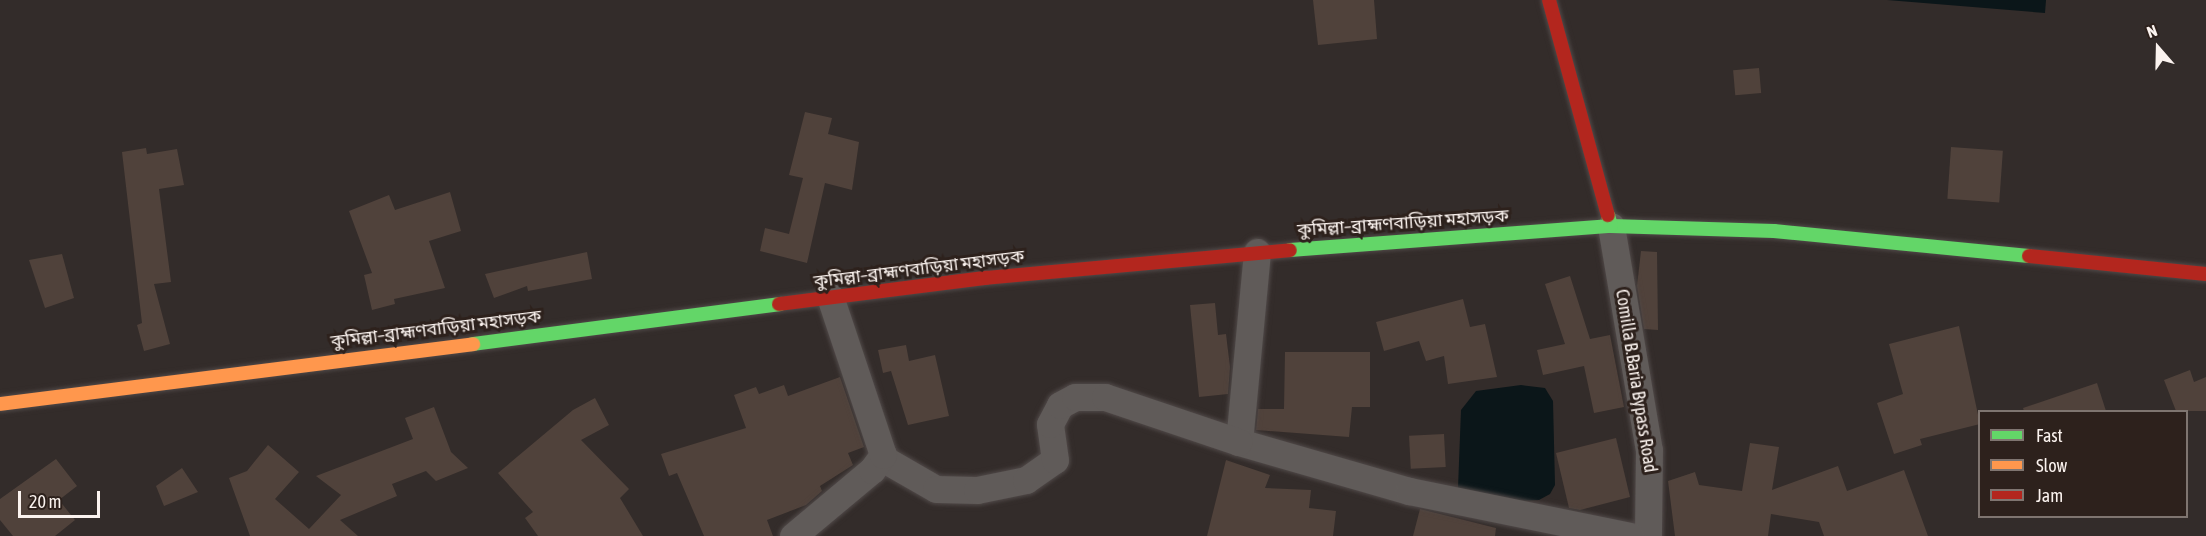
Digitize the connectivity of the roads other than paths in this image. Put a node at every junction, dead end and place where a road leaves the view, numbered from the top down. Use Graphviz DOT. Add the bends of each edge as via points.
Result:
graph roads {
  1 [pos="1549,0"];
  2 [pos="1611,226"];
  3 [pos="1257,252"];
  4 [pos="2206,274"];
  5 [pos="830,297"];
  6 [pos="0,404"];
  7 [pos="1239,442"];
  8 [pos="882,458"];
  9 [pos="793,536"];
  10 [pos="1630,536"];
  11 [pos="1648,536"];
  1 -- 2 [label="main road"];
  2 -- 3 [label="main road, কুমিল্লা–ব্রাহ্মণবাড়িয়া মহাসড়ক"];
  2 -- 4 [label="main road, কুমিল্লা–ব্রাহ্মণবাড়িয়া মহাসড়ক" via="1774,231"];
  2 -- 11 [label="street, Comilla B.Baria Bypass Road" via="1649,450"];
  3 -- 5 [label="main road, কুমিল্লা–ব্রাহ্মণবাড়িয়া মহাসড়ক"];
  3 -- 7 [label="street"];
  5 -- 6 [label="main road, কুমিল্লা–ব্রাহ্মণবাড়িয়া মহাসড়ক"];
  5 -- 8 [label="street"];
  7 -- 8 [label="street" via="1106,397 1075,397 1060,405 1050,424 1055,460 1026,480 977,490 936,489"];
  7 -- 10 [label="street" via="1409,491"];
  8 -- 9 [label="street"];
}
